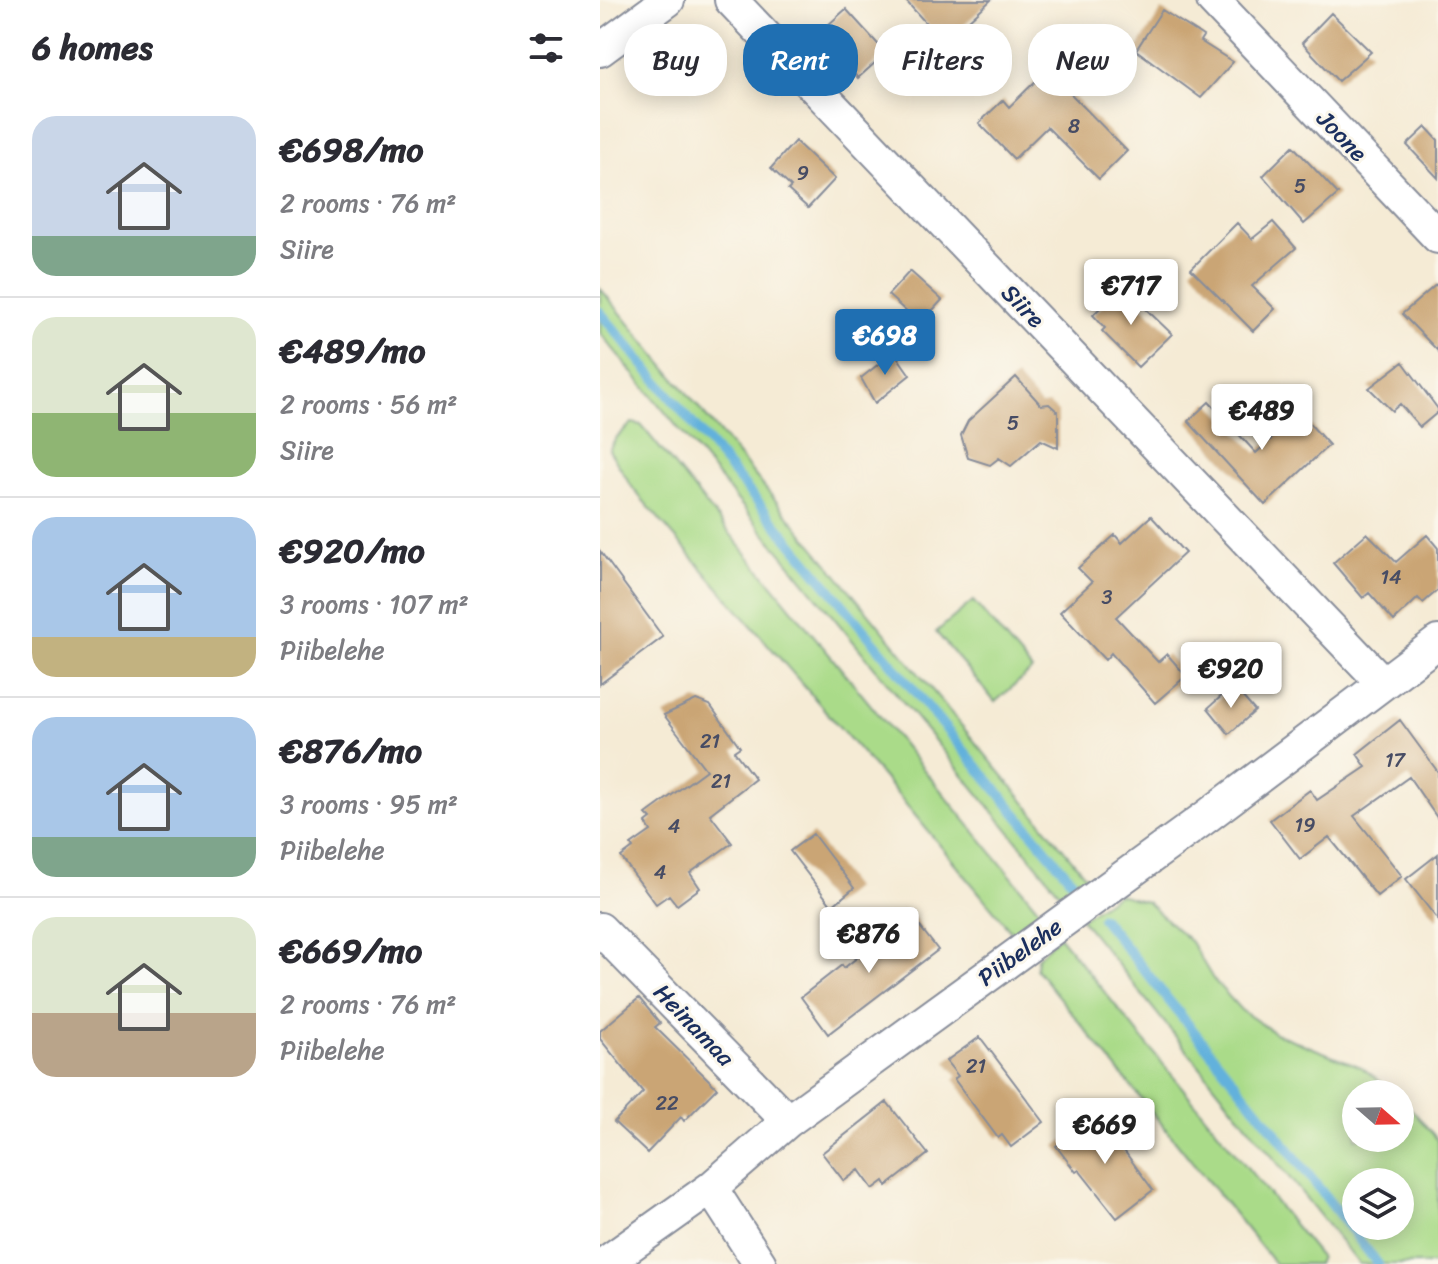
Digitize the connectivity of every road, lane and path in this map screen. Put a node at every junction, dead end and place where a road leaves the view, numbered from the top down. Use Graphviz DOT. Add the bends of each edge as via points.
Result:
graph roads {
  1 [pos="668,0"];
  2 [pos="731,0"];
  3 [pos="1213,0"];
  4 [pos="600,50"];
  5 [pos="1438,237"];
  6 [pos="1438,642"];
  7 [pos="1382,682"];
  8 [pos="600,929"];
  9 [pos="788,1121"];
  10 [pos="711,1188"];
  11 [pos="604,1264"];
  12 [pos="760,1264"];
  1 -- 4 [label="street"];
  2 -- 7 [label="street, Siire"];
  3 -- 5 [label="street, Joone"];
  6 -- 7 [label="street, Piibelehe"];
  7 -- 9 [label="street, Piibelehe"];
  8 -- 9 [label="street, Heinamaa"];
  9 -- 10 [label="street, Piibelehe"];
  10 -- 11 [label="street, Piibelehe"];
  10 -- 12 [label="street"];
}
